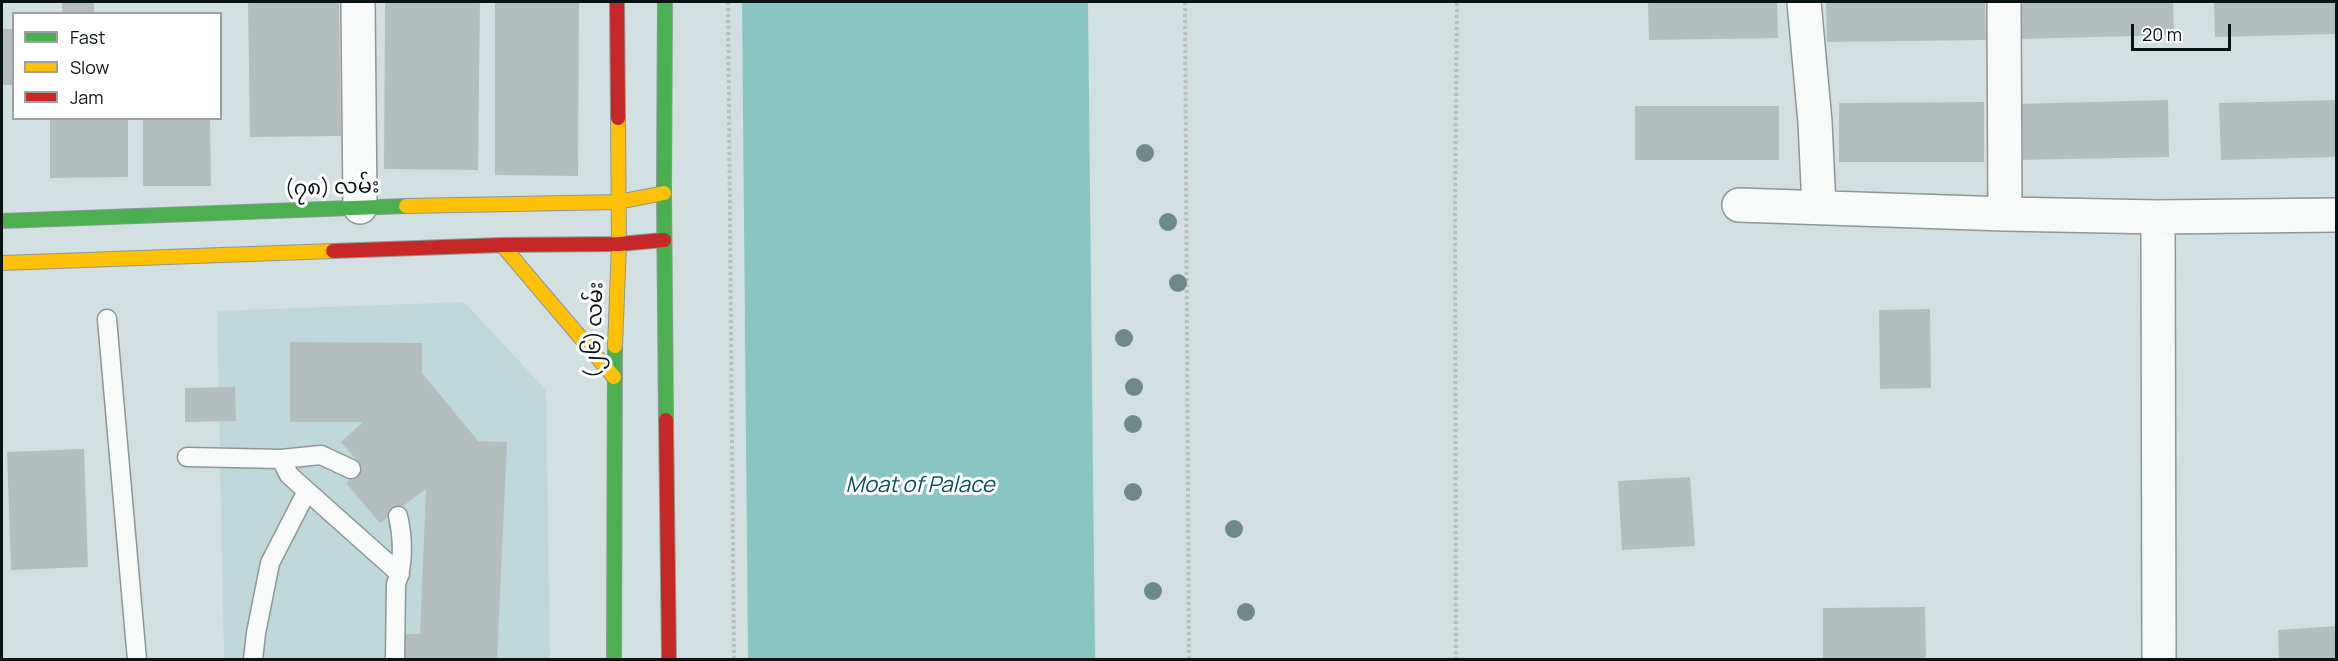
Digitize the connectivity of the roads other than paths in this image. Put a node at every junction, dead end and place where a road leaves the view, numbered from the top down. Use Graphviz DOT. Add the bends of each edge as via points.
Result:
graph roads {
  1 [pos="358,2"];
  2 [pos="617,2"];
  3 [pos="665,2"];
  4 [pos="1804,2"];
  5 [pos="2004,2"];
  6 [pos="664,193"];
  7 [pos="618,202"];
  8 [pos="1739,205"];
  9 [pos="360,207"];
  10 [pos="1819,207"];
  11 [pos="2005,214"];
  12 [pos="2337,215"];
  13 [pos="2158,216"];
  14 [pos="2,221"];
  15 [pos="664,240"];
  16 [pos="619,244"];
  17 [pos="502,245"];
  18 [pos="2,263"];
  19 [pos="107,319"];
  20 [pos="614,377"];
  21 [pos="187,457"];
  22 [pos="281,459"];
  23 [pos="351,469"];
  24 [pos="307,491"];
  25 [pos="398,516"];
  26 [pos="400,574"];
  27 [pos="137,660"];
  28 [pos="254,660"];
  29 [pos="395,660"];
  30 [pos="614,660"];
  31 [pos="669,660"];
  32 [pos="2159,660"];
  1 -- 9 [label="street"];
  2 -- 7 [label="main road, (၂၆) လမ်း"];
  3 -- 6 [label="main road"];
  4 -- 10 [label="street"];
  5 -- 11 [label="street"];
  6 -- 7 [label="main road, (၇၈) လမ်း"];
  6 -- 15 [label="main road"];
  7 -- 9 [label="main road, (၇၈) လမ်း"];
  7 -- 16 [label="main road, (၂၆) လမ်း"];
  8 -- 10 [label="street"];
  9 -- 14 [label="main road, (၇၈) လမ်း"];
  10 -- 11 [label="street"];
  11 -- 13 [label="street"];
  12 -- 13 [label="street"];
  13 -- 32 [label="street"];
  15 -- 16 [label="main road"];
  15 -- 31 [label="main road"];
  16 -- 17 [label="main road"];
  16 -- 20 [label="main road, (၂၆) လမ်း"];
  17 -- 18 [label="main road"];
  17 -- 20 [label="main road"];
  19 -- 27 [label="lane"];
  20 -- 30 [label="main road, (၂၆) လမ်း"];
  21 -- 22 [label="lane"];
  22 -- 23 [label="lane" via="321,454"];
  22 -- 24 [label="lane" via="289,475"];
  24 -- 26 [label="lane"];
  24 -- 28 [label="lane" via="270,563"];
  25 -- 26 [label="lane" via="402,530"];
  26 -- 29 [label="lane" via="396,584"];
}
